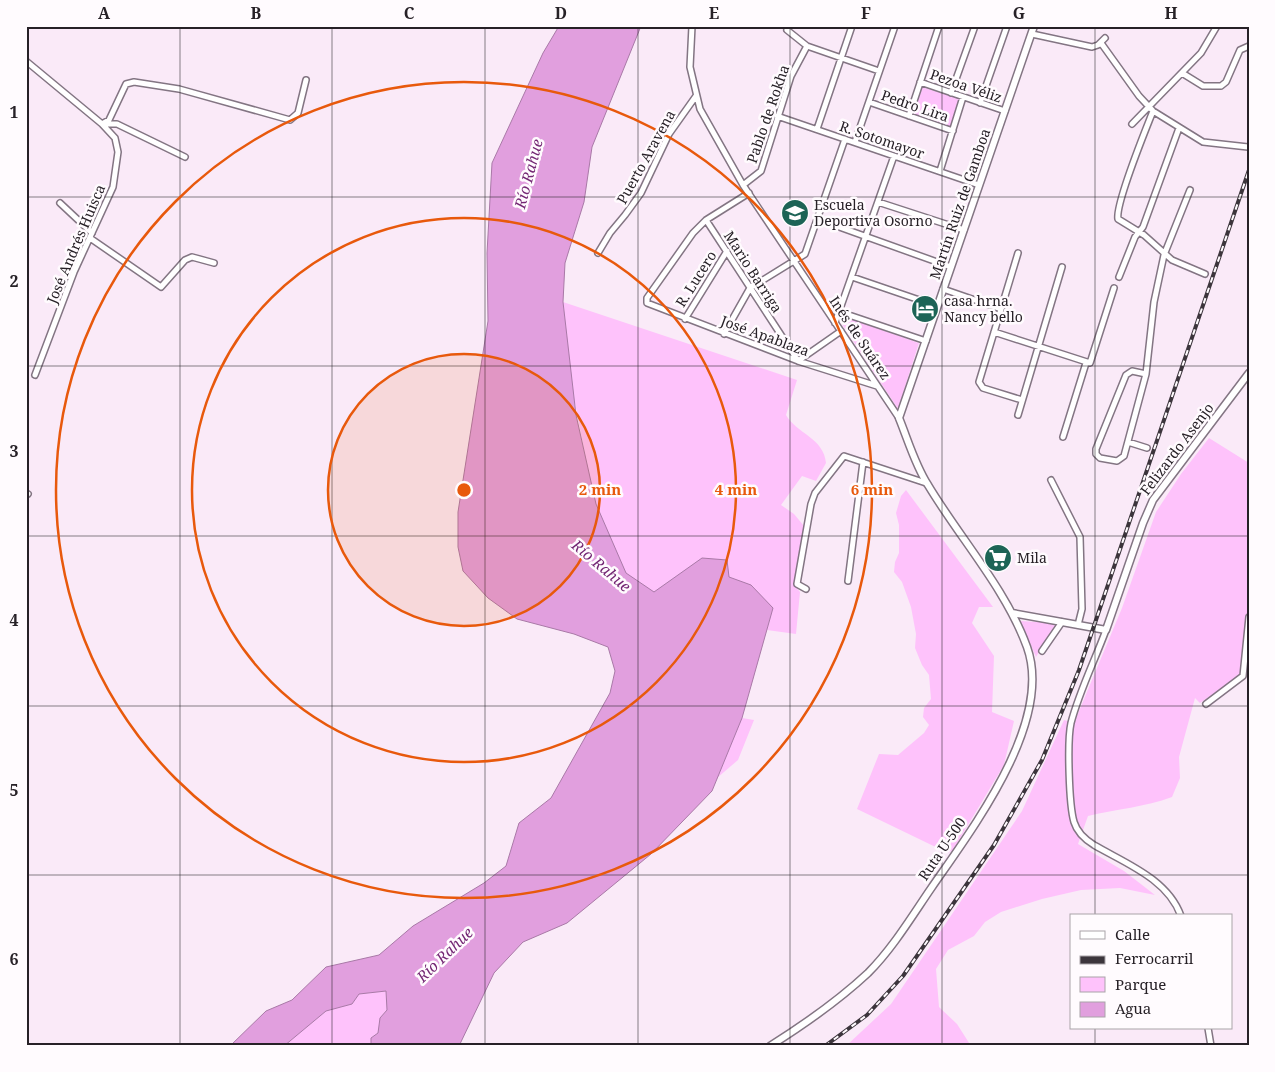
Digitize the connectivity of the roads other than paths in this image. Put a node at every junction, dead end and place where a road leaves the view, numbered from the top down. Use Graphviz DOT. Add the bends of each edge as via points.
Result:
graph roads {
  1 [pos="692,26"];
  2 [pos="852,26"];
  3 [pos="895,26"];
  4 [pos="939,26"];
  5 [pos="975,26"];
  6 [pos="1007,26"];
  7 [pos="1034,26"];
  8 [pos="1217,26"];
  9 [pos="787,30"];
  10 [pos="1032,34"];
  11 [pos="1105,38"];
  12 [pos="1101,43"];
  13 [pos="807,46"];
  14 [pos="1249,46"];
  15 [pos="842,58"];
  16 [pos="26,61"];
  17 [pos="879,71"];
  18 [pos="1182,73"];
  19 [pos="306,80"];
  20 [pos="920,82"];
  21 [pos="951,93"];
  22 [pos="696,96"];
  23 [pos="963,97"];
  24 [pos="869,102"];
  25 [pos="980,103"];
  26 [pos="1148,106"];
  27 [pos="1153,110"];
  28 [pos="1005,111"];
  29 [pos="777,116"];
  30 [pos="909,116"];
  31 [pos="102,124"];
  32 [pos="1132,124"];
  33 [pos="1179,128"];
  34 [pos="817,129"];
  35 [pos="953,131"];
  36 [pos="845,139"];
  37 [pos="855,142"];
  38 [pos="1248,147"];
  39 [pos="894,156"];
  40 [pos="184,157"];
  41 [pos="940,171"];
  42 [pos="743,185"];
  43 [pos="979,185"];
  44 [pos="1190,190"];
  45 [pos="748,193"];
  46 [pos="878,202"];
  47 [pos="60,203"];
  48 [pos="817,218"];
  49 [pos="706,220"];
  50 [pos="964,230"];
  51 [pos="1139,231"];
  52 [pos="91,235"];
  53 [pos="866,236"];
  54 [pos="727,251"];
  55 [pos="598,253"];
  56 [pos="1018,253"];
  57 [pos="1164,255"];
  58 [pos="794,262"];
  59 [pos="214,263"];
  60 [pos="951,267"];
  61 [pos="1062,267"];
  62 [pos="1205,274"];
  63 [pos="852,277"];
  64 [pos="1118,277"];
  65 [pos="750,288"];
  66 [pos="1114,288"];
  67 [pos="943,289"];
  68 [pos="938,306"];
  69 [pos="1001,309"];
  70 [pos="840,312"];
  71 [pos="685,319"];
  72 [pos="835,323"];
  73 [pos="841,331"];
  74 [pos="994,332"];
  75 [pos="724,334"];
  76 [pos="926,341"];
  77 [pos="1038,346"];
  78 [pos="798,361"];
  79 [pos="1086,363"];
  80 [pos="1249,373"];
  81 [pos="1146,374"];
  82 [pos="35,375"];
  83 [pos="878,386"];
  84 [pos="1022,400"];
  85 [pos="1018,415"];
  86 [pos="899,418"];
  87 [pos="1063,437"];
  88 [pos="1128,442"];
  89 [pos="1147,448"];
  90 [pos="863,462"];
  91 [pos="1051,480"];
  92 [pos="926,483"];
  93 [pos="848,581"];
  94 [pos="806,589"];
  95 [pos="1012,613"];
  96 [pos="1249,617"];
  97 [pos="1062,622"];
  98 [pos="1078,625"];
  99 [pos="1106,630"];
  100 [pos="1042,652"];
  101 [pos="1246,676"];
  102 [pos="1206,704"];
  103 [pos="1180,914"];
  104 [pos="1208,1030"];
  105 [pos="770,1046"];
  106 [pos="1211,1046"];
  1 -- 22 [label="street, Inés de Suárez" via="690,67"];
  2 -- 15 [label="street"];
  3 -- 17 [label="street"];
  4 -- 20 [label="street"];
  5 -- 21 [label="street"];
  6 -- 25 [label="street"];
  7 -- 10 [label="street, Martín Ruiz de Gamboa"];
  8 -- 18 [label="street" via="1205,48"];
  9 -- 13 [label="street"];
  10 -- 12 [label="street" via="1092,47"];
  10 -- 28 [label="street, Martín Ruiz de Gamboa"];
  11 -- 12 [label="street"];
  12 -- 26 [label="street"];
  13 -- 15 [label="street"];
  13 -- 29 [label="street, Pablo de Rokha" via="791,76"];
  14 -- 18 [label="street" via="1240,50 1226,82 1221,86 1203,86"];
  15 -- 17 [label="street"];
  15 -- 34 [label="street"];
  16 -- 31 [label="street, José Andrés Huisca"];
  17 -- 24 [label="street"];
  18 -- 26 [label="street"];
  19 -- 31 [label="street" via="298,113 290,120 178,89 129,82 109,120"];
  20 -- 21 [label="street, Pezoa Véliz"];
  20 -- 30 [label="street"];
  21 -- 23 [label="street, Pezoa Véliz"];
  22 -- 42 [label="street, Inés de Suárez" via="716,141"];
  22 -- 55 [label="street, Puerto Aravena" via="669,134 640,192"];
  23 -- 25 [label="street, Pezoa Véliz"];
  23 -- 35 [label="street"];
  24 -- 30 [label="street, Pedro Lira"];
  24 -- 37 [label="street"];
  25 -- 28 [label="street, Pezoa Véliz"];
  26 -- 27 [label="street"];
  26 -- 32 [label="street"];
  27 -- 33 [label="street"];
  27 -- 51 [label="street" via="1117,214 1121,222"];
  28 -- 43 [label="street, Martín Ruiz de Gamboa"];
  29 -- 34 [label="street, R. Sotomayor"];
  29 -- 42 [label="street, Pablo de Rokha" via="761,171"];
  30 -- 35 [label="street, Pedro Lira"];
  31 -- 40 [label="street, José Andrés Huisca" via="117,124"];
  31 -- 52 [label="street, José Andrés Huisca" via="115,138 118,152 113,187"];
  33 -- 38 [label="street" via="1206,143"];
  33 -- 51 [label="street"];
  34 -- 36 [label="street, R. Sotomayor"];
  35 -- 41 [label="street"];
  36 -- 37 [label="street, R. Sotomayor"];
  36 -- 48 [label="street"];
  37 -- 39 [label="street, R. Sotomayor"];
  39 -- 41 [label="street, R. Sotomayor"];
  39 -- 46 [label="street"];
  41 -- 43 [label="street, R. Sotomayor"];
  42 -- 45 [label="street, Inés de Suárez"];
  43 -- 50 [label="street, Martín Ruiz de Gamboa"];
  44 -- 57 [label="street"];
  45 -- 49 [label="street"];
  45 -- 58 [label="street, Inés de Suárez"];
  46 -- 50 [label="street"];
  46 -- 53 [label="street"];
  47 -- 52 [label="street"];
  48 -- 53 [label="street"];
  48 -- 58 [label="street" via="807,251"];
  49 -- 54 [label="street, Mario Barriga"];
  49 -- 71 [label="street, José Apablaza" via="693,233 647,298 647,303"];
  50 -- 60 [label="street, Martín Ruiz de Gamboa"];
  51 -- 57 [label="street"];
  51 -- 64 [label="street"];
  52 -- 59 [label="street" via="161,287 185,260 192,257"];
  52 -- 82 [label="street, José Andrés Huisca"];
  53 -- 60 [label="street"];
  53 -- 63 [label="street"];
  54 -- 65 [label="street, Mario Barriga"];
  54 -- 71 [label="street, R. Lucero"];
  56 -- 69 [label="street"];
  57 -- 62 [label="street"];
  57 -- 81 [label="street" via="1154,302"];
  58 -- 65 [label="street"];
  58 -- 72 [label="street, Inés de Suárez"];
  60 -- 67 [label="street, Martín Ruiz de Gamboa"];
  61 -- 77 [label="street"];
  63 -- 68 [label="street"];
  63 -- 70 [label="street"];
  65 -- 75 [label="street"];
  65 -- 78 [label="street, Mario Barriga"];
  66 -- 79 [label="street" via="1092,360"];
  67 -- 68 [label="street, Martín Ruiz de Gamboa"];
  67 -- 69 [label="street"];
  68 -- 76 [label="street, Martín Ruiz de Gamboa"];
  69 -- 74 [label="street"];
  70 -- 72 [label="street"];
  70 -- 76 [label="street"];
  71 -- 75 [label="street, José Apablaza"];
  72 -- 73 [label="street, Inés de Suárez"];
  73 -- 78 [label="street"];
  73 -- 83 [label="street, Inés de Suárez"];
  74 -- 77 [label="street"];
  74 -- 84 [label="street" via="979,382 983,388"];
  75 -- 78 [label="street, José Apablaza"];
  76 -- 86 [label="street, Martín Ruiz de Gamboa"];
  77 -- 79 [label="street"];
  77 -- 84 [label="street"];
  78 -- 83 [label="street, José Apablaza"];
  79 -- 87 [label="street"];
  80 -- 99 [label="street, Felizardo Asenjo" via="1153,500"];
  81 -- 88 [label="street"];
  81 -- 88 [label="street" via="1126,373 1096,454 1100,458 1118,461 1124,456"];
  83 -- 86 [label="street, Inés de Suárez"];
  84 -- 85 [label="street"];
  86 -- 92 [label="street, Inés de Suárez"];
  88 -- 89 [label="street"];
  90 -- 92 [label="street"];
  90 -- 93 [label="street"];
  90 -- 94 [label="street" via="844,456 815,493 797,584"];
  91 -- 98 [label="street" via="1080,537 1082,609"];
  92 -- 95 [label="street, Inés de Suárez"];
  95 -- 97 [label="street"];
  95 -- 105 [label="street, Ruta U-500" via="1027,647 1031,680 1021,735 1003,776 948,864 882,958 843,995"];
  96 -- 101 [label="street"];
  97 -- 98 [label="street"];
  97 -- 100 [label="street"];
  98 -- 99 [label="street"];
  99 -- 103 [label="street" via="1070,729 1071,804 1075,824 1092,844 1154,881 1174,900"];
  101 -- 102 [label="street"];
  104 -- 106 [label="street"];
}
